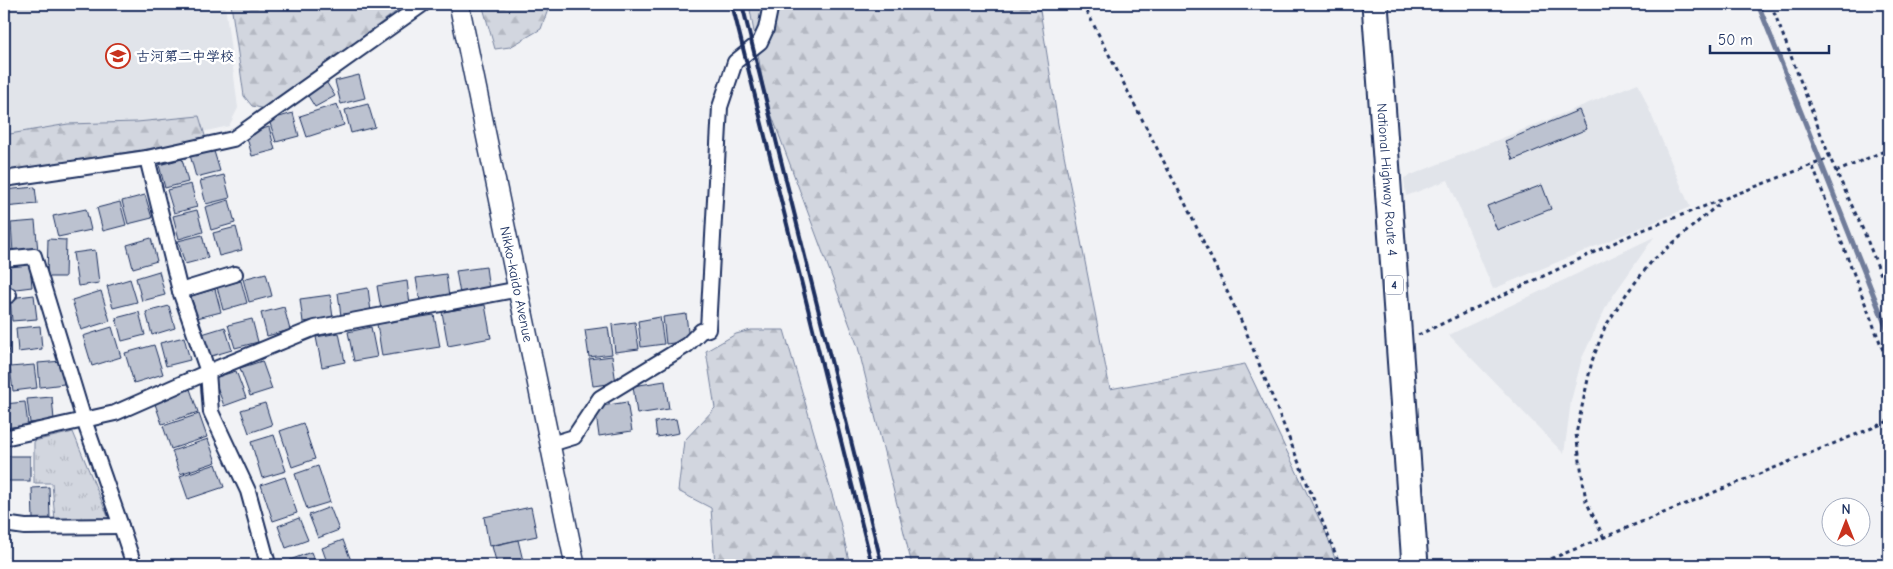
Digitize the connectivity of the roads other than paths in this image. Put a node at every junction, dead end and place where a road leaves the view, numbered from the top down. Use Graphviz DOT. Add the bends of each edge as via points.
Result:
graph roads {
  1 [pos="423,4"];
  2 [pos="459,4"];
  3 [pos="771,4"];
  4 [pos="1374,4"];
  5 [pos="147,158"];
  6 [pos="4,179"];
  7 [pos="4,259"];
  8 [pos="235,274"];
  9 [pos="519,289"];
  10 [pos="180,291"];
  11 [pos="208,372"];
  12 [pos="84,420"];
  13 [pos="4,438"];
  14 [pos="552,444"];
  15 [pos="4,524"];
  16 [pos="121,526"];
  17 [pos="268,564"];
  18 [pos="134,565"];
  19 [pos="575,565"];
  20 [pos="1415,565"];
  1 -- 5 [label="street" via="233,139"];
  2 -- 9 [label="main road, Nikko-kaido Avenue"];
  3 -- 14 [label="street" via="760,42 735,62 720,107 708,329 600,398 574,437"];
  4 -- 20 [label="highway, National Highway Route 4 / 4"];
  5 -- 6 [label="street"];
  5 -- 10 [label="street"];
  7 -- 12 [label="street" via="34,256"];
  8 -- 10 [label="street"];
  9 -- 11 [label="street" via="315,328"];
  9 -- 14 [label="main road, Nikko-kaido Avenue"];
  10 -- 11 [label="street"];
  11 -- 12 [label="street" via="115,413"];
  11 -- 17 [label="street" via="211,412 248,491"];
  12 -- 13 [label="street"];
  12 -- 16 [label="street"];
  14 -- 19 [label="main road, Nikko-kaido Avenue"];
  15 -- 16 [label="street" via="25,527"];
  16 -- 18 [label="street"];
}
